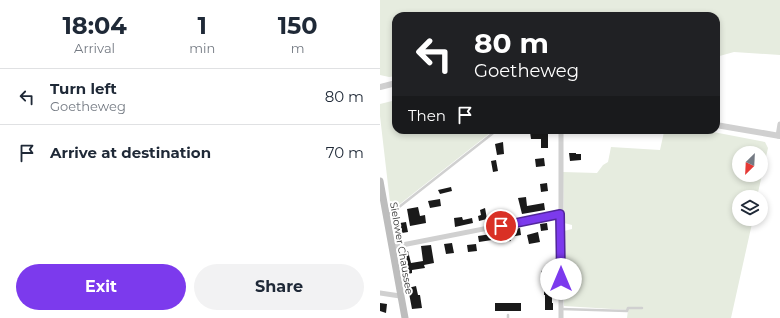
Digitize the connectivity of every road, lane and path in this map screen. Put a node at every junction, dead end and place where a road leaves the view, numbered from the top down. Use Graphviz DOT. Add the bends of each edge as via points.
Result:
graph roads {
  1 [pos="392,84"];
  2 [pos="380,87"];
  3 [pos="780,124"];
  4 [pos="720,126"];
  5 [pos="492,134"];
  6 [pos="560,134"];
  7 [pos="779,136"];
  8 [pos="380,180"];
  9 [pos="560,214"];
  10 [pos="386,215"];
  11 [pos="392,247"];
  12 [pos="380,293"];
  13 [pos="400,296"];
  14 [pos="642,308"];
  15 [pos="561,309"];
  16 [pos="404,318"];
  17 [pos="561,318"];
  1 -- 2 [label="street"];
  3 -- 7 [label="street"];
  4 -- 7 [label="street"];
  5 -- 10 [label="lane" via="394,212"];
  6 -- 9 [label="street"];
  8 -- 10 [label="main road, Sielower Chaussee"];
  9 -- 11 [label="street"];
  9 -- 15 [label="street"];
  10 -- 11 [label="main road, Sielower Chaussee"];
  11 -- 13 [label="main road, Sielower Chaussee"];
  12 -- 13 [label="street"];
  13 -- 16 [label="main road, Sielower Chaussee"];
  14 -- 15 [label="lane" via="628,308 627,311"];
  15 -- 17 [label="street"];
}
